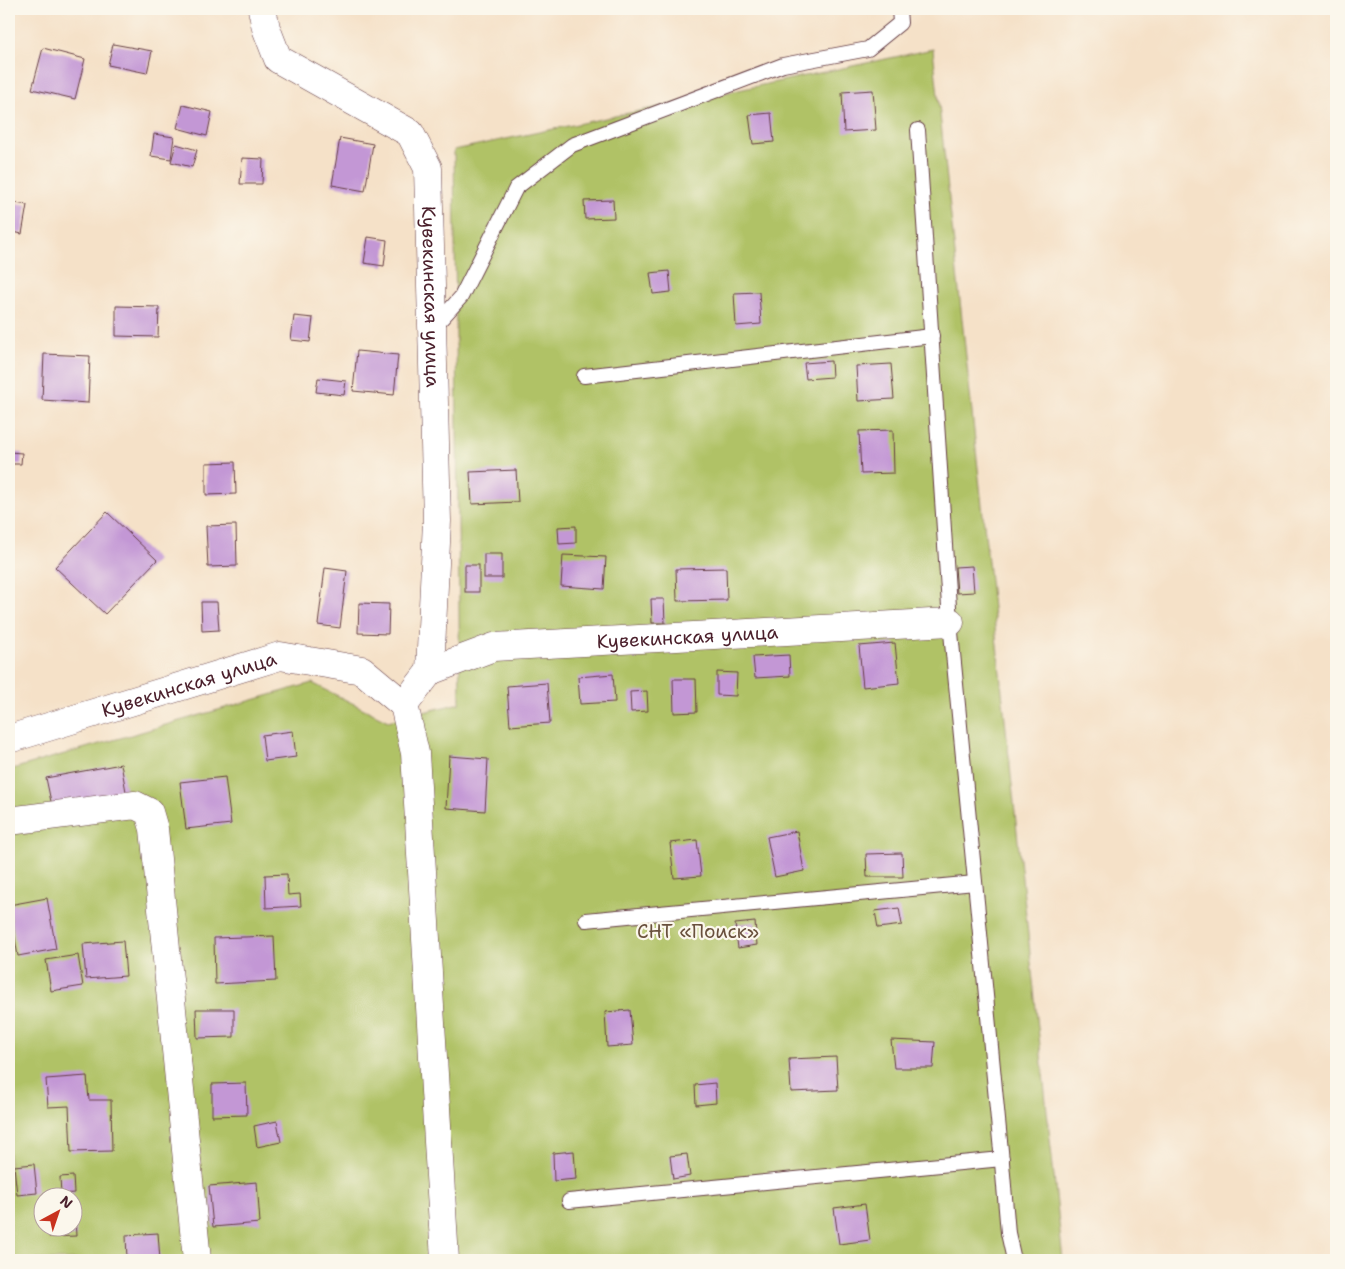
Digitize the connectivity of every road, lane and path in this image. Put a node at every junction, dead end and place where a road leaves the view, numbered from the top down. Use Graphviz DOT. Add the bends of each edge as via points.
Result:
graph roads {
  1 [pos="262,9"];
  2 [pos="899,9"];
  3 [pos="918,130"];
  4 [pos="432,329"];
  5 [pos="932,336"];
  6 [pos="584,376"];
  7 [pos="950,622"];
  8 [pos="430,670"];
  9 [pos="404,705"];
  10 [pos="9,739"];
  11 [pos="9,820"];
  12 [pos="975,883"];
  13 [pos="586,920"];
  14 [pos="1002,1159"];
  15 [pos="569,1201"];
  16 [pos="197,1260"];
  17 [pos="445,1260"];
  18 [pos="1014,1260"];
  1 -- 4 [label="street, Кувекинская улица" via="278,59 410,132 428,168"];
  2 -- 4 [label="lane" via="900,23 868,49 783,65 572,145 516,188 461,297"];
  3 -- 5 [label="lane"];
  4 -- 8 [label="street, Кувекинская улица" via="437,521"];
  5 -- 6 [label="lane"];
  5 -- 7 [label="lane"];
  7 -- 8 [label="street, Кувекинская улица" via="494,646"];
  7 -- 12 [label="lane"];
  8 -- 9 [label="street"];
  9 -- 10 [label="street, Кувекинская улица" via="362,670 280,656"];
  9 -- 17 [label="street" via="415,753"];
  11 -- 16 [label="street" via="135,805 149,812 154,828"];
  12 -- 13 [label="lane"];
  12 -- 14 [label="lane"];
  14 -- 15 [label="lane"];
  14 -- 18 [label="lane" via="1008,1233"];
}
